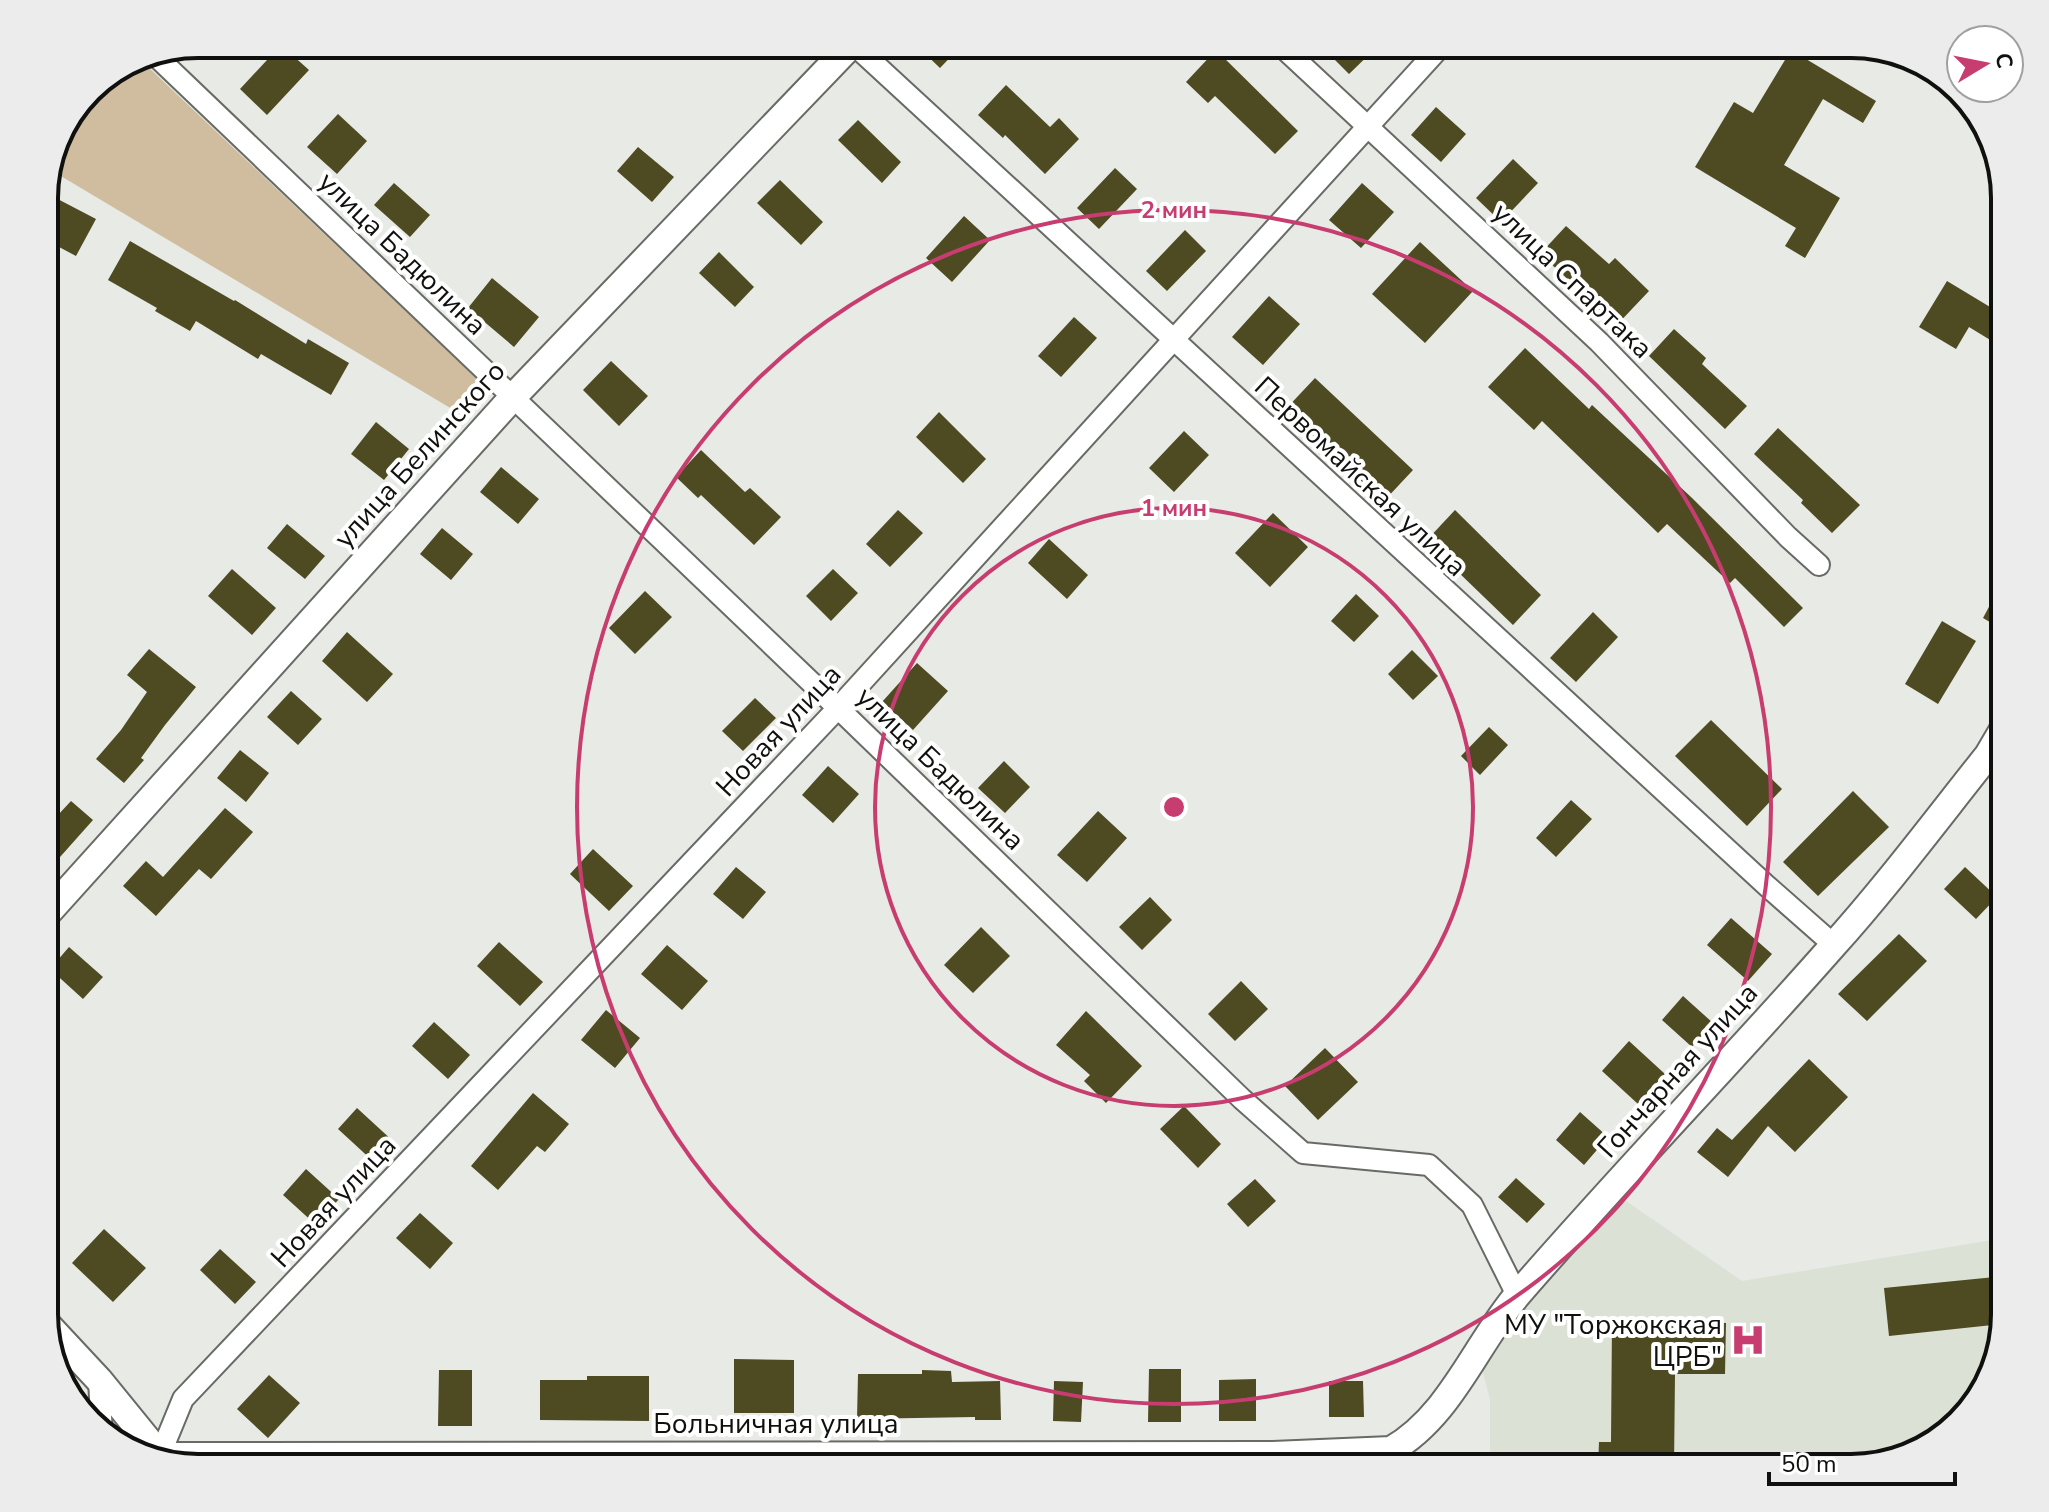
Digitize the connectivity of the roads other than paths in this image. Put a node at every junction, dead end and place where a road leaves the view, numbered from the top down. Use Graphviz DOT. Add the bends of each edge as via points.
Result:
graph roads {
  1 [pos="839,58"];
  2 [pos="867,58"];
  3 [pos="1294,58"];
  4 [pos="1430,58"];
  5 [pos="163,63"];
  6 [pos="1368,125"];
  7 [pos="1172,340"];
  8 [pos="513,397"];
  9 [pos="1819,565"];
  10 [pos="838,708"];
  11 [pos="1991,750"];
  12 [pos="58,901"];
  13 [pos="1834,945"];
  14 [pos="1517,1295"];
  15 [pos="61,1339"];
  16 [pos="99,1380"];
  17 [pos="101,1413"];
  18 [pos="154,1447"];
  19 [pos="162,1449"];
  20 [pos="1391,1450"];
  21 [pos="1348,1454"];
  1 -- 8 [label="street, улица Белинского"];
  2 -- 7 [label="street, Первомайская улица"];
  3 -- 6 [label="street, улица Спартака"];
  4 -- 6 [label="street, Новая улица"];
  5 -- 8 [label="street, улица Бадюлина"];
  6 -- 7 [label="street, Новая улица"];
  6 -- 9 [label="street, улица Спартака" via="1599,342"];
  7 -- 10 [label="street, Новая улица"];
  7 -- 13 [label="street, Первомайская улица"];
  8 -- 10 [label="street, улица Бадюлина"];
  8 -- 12 [label="street, улица Белинского"];
  10 -- 14 [label="street, улица Бадюлина" via="1303,1153 1429,1165 1472,1205"];
  10 -- 19 [label="street, Новая улица" via="183,1399"];
  11 -- 13 [label="street, Гончарная улица"];
  13 -- 14 [label="street, Гончарная улица"];
  14 -- 20 [label="street, Гончарная улица" via="1438,1409"];
  15 -- 16 [label="street"];
  16 -- 17 [label="street"];
  16 -- 18 [label="street"];
  20 -- 21 [label="street, Больничная улица"];
}
